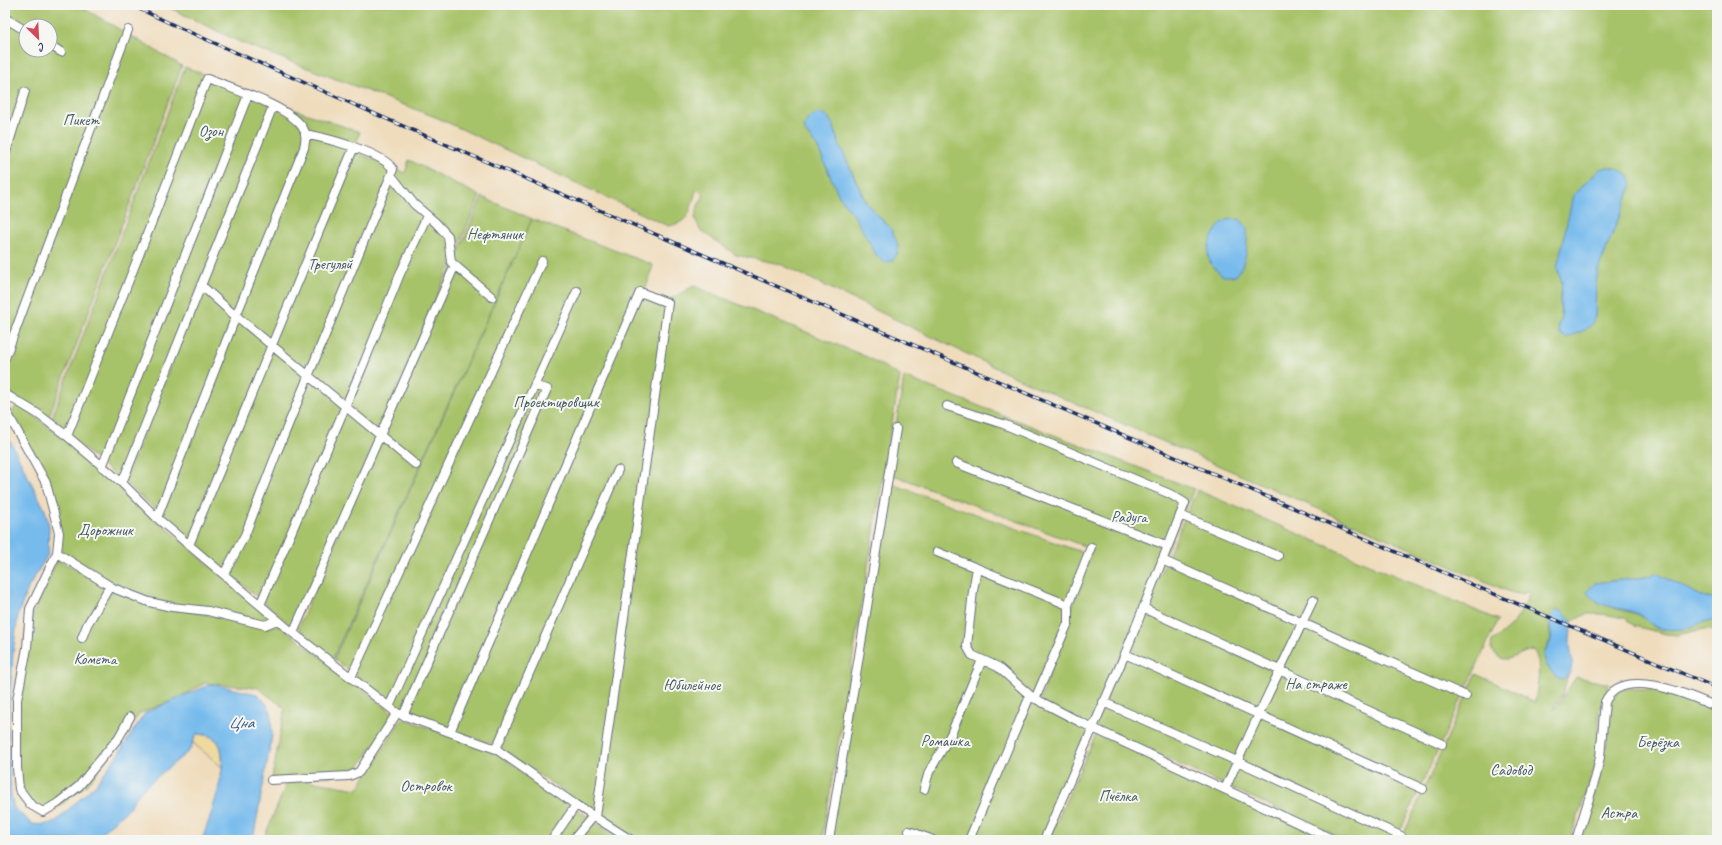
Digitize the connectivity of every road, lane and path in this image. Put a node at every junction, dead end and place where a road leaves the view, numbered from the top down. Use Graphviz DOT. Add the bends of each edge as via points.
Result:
graph roads {
  1 [pos="5,18"];
  2 [pos="18,26"];
  3 [pos="128,30"];
  4 [pos="58,50"];
  5 [pos="61,52"];
  6 [pos="25,91"];
  7 [pos="248,95"];
  8 [pos="273,106"];
  9 [pos="305,134"];
  10 [pos="354,147"];
  11 [pos="5,155"];
  12 [pos="391,175"];
  13 [pos="427,216"];
  14 [pos="542,260"];
  15 [pos="455,265"];
  16 [pos="201,285"];
  17 [pos="577,291"];
  18 [pos="492,297"];
  19 [pos="236,316"];
  20 [pos="271,345"];
  21 [pos="5,358"];
  22 [pos="308,376"];
  23 [pos="535,386"];
  24 [pos="5,394"];
  25 [pos="345,406"];
  26 [pos="947,406"];
  27 [pos="5,408"];
  28 [pos="896,429"];
  29 [pos="67,436"];
  30 [pos="380,436"];
  31 [pos="956,463"];
  32 [pos="416,465"];
  33 [pos="102,467"];
  34 [pos="618,470"];
  35 [pos="122,483"];
  36 [pos="1180,515"];
  37 [pos="157,518"];
  38 [pos="189,545"];
  39 [pos="1168,546"];
  40 [pos="1091,547"];
  41 [pos="937,552"];
  42 [pos="57,553"];
  43 [pos="1278,556"];
  44 [pos="1162,560"];
  45 [pos="977,568"];
  46 [pos="224,574"];
  47 [pos="110,586"];
  48 [pos="1313,600"];
  49 [pos="260,605"];
  50 [pos="1068,605"];
  51 [pos="1143,608"];
  52 [pos="277,620"];
  53 [pos="1302,622"];
  54 [pos="293,633"];
  55 [pos="82,638"];
  56 [pos="1125,654"];
  57 [pos="982,660"];
  58 [pos="1280,670"];
  59 [pos="351,677"];
  60 [pos="1466,696"];
  61 [pos="1033,698"];
  62 [pos="1103,702"];
  63 [pos="389,707"];
  64 [pos="1717,707"];
  65 [pos="400,715"];
  66 [pos="1258,716"];
  67 [pos="130,717"];
  68 [pos="1092,728"];
  69 [pos="450,732"];
  70 [pos="1442,744"];
  71 [pos="496,748"];
  72 [pos="1237,761"];
  73 [pos="271,780"];
  74 [pos="924,789"];
  75 [pos="1225,789"];
  76 [pos="1423,789"];
  77 [pos="576,805"];
  78 [pos="595,817"];
  79 [pos="909,831"];
  80 [pos="1317,836"];
  81 [pos="1401,836"];
  82 [pos="552,840"];
  83 [pos="573,840"];
  84 [pos="630,840"];
  85 [pos="829,840"];
  86 [pos="934,840"];
  87 [pos="969,840"];
  88 [pos="1044,840"];
  89 [pos="1334,840"];
  90 [pos="1576,840"];
  1 -- 2 [label="street"];
  3 -- 21 [label="street"];
  4 -- 5 [label="street"];
  6 -- 11 [label="street"];
  7 -- 8 [label="street"];
  7 -- 29 [label="street" via="207,79"];
  7 -- 33 [label="street"];
  8 -- 9 [label="street" via="300,124"];
  8 -- 16 [label="street"];
  9 -- 10 [label="street"];
  9 -- 19 [label="street" via="304,148"];
  10 -- 12 [label="street" via="389,162 393,169"];
  10 -- 20 [label="street"];
  12 -- 13 [label="street"];
  12 -- 22 [label="street"];
  13 -- 15 [label="street" via="448,236 451,262"];
  13 -- 25 [label="street"];
  14 -- 59 [label="street"];
  15 -- 18 [label="street"];
  15 -- 30 [label="street"];
  16 -- 19 [label="street"];
  16 -- 35 [label="street"];
  17 -- 23 [label="street"];
  19 -- 20 [label="street"];
  19 -- 37 [label="street"];
  20 -- 22 [label="street"];
  20 -- 38 [label="street"];
  22 -- 25 [label="street"];
  22 -- 46 [label="street" via="245,535"];
  23 -- 63 [label="street"];
  23 -- 65 [label="street" via="547,389"];
  24 -- 29 [label="street"];
  25 -- 30 [label="street"];
  25 -- 49 [label="street"];
  26 -- 36 [label="street" via="1003,424 1170,494 1185,503"];
  27 -- 42 [label="street" via="46,483 59,533"];
  28 -- 85 [label="street"];
  29 -- 33 [label="street"];
  30 -- 32 [label="street"];
  30 -- 54 [label="street"];
  31 -- 39 [label="street"];
  33 -- 35 [label="street"];
  34 -- 71 [label="street"];
  35 -- 37 [label="street"];
  36 -- 39 [label="street"];
  36 -- 43 [label="street"];
  37 -- 38 [label="street"];
  38 -- 46 [label="street"];
  39 -- 44 [label="street"];
  40 -- 50 [label="street"];
  41 -- 45 [label="street"];
  42 -- 47 [label="street"];
  42 -- 67 [label="street" via="30,609 27,648 17,700 19,789 31,805 43,812 79,786 118,737"];
  44 -- 51 [label="street"];
  44 -- 53 [label="street"];
  45 -- 50 [label="street"];
  45 -- 57 [label="street" via="967,646 972,655"];
  46 -- 49 [label="street"];
  47 -- 52 [label="street" via="149,602 172,607 208,611 265,625"];
  47 -- 55 [label="street"];
  48 -- 53 [label="street"];
  49 -- 52 [label="street"];
  50 -- 61 [label="street" via="1068,623"];
  51 -- 56 [label="street"];
  51 -- 58 [label="street"];
  52 -- 54 [label="street"];
  53 -- 58 [label="street"];
  53 -- 60 [label="street"];
  54 -- 59 [label="street"];
  56 -- 62 [label="street"];
  56 -- 66 [label="street"];
  57 -- 61 [label="street" via="998,667"];
  57 -- 74 [label="street" via="951,734 929,772"];
  58 -- 66 [label="street"];
  58 -- 70 [label="street"];
  59 -- 63 [label="street"];
  61 -- 68 [label="street"];
  61 -- 87 [label="street"];
  62 -- 68 [label="street"];
  62 -- 72 [label="street"];
  63 -- 65 [label="street"];
  64 -- 90 [label="street" via="1667,687 1622,687 1610,695 1605,702 1596,776"];
  65 -- 69 [label="street"];
  65 -- 73 [label="street" via="359,772 349,776"];
  66 -- 72 [label="street"];
  66 -- 76 [label="street"];
  68 -- 75 [label="street"];
  68 -- 88 [label="street"];
  69 -- 71 [label="street"];
  69 -- 78 [label="street" via="640,292 668,303"];
  71 -- 77 [label="street"];
  72 -- 75 [label="street"];
  72 -- 81 [label="street"];
  75 -- 80 [label="street"];
  77 -- 78 [label="street"];
  77 -- 82 [label="street"];
  78 -- 83 [label="street"];
  78 -- 84 [label="street"];
  79 -- 86 [label="street"];
  80 -- 89 [label="street"];
}
